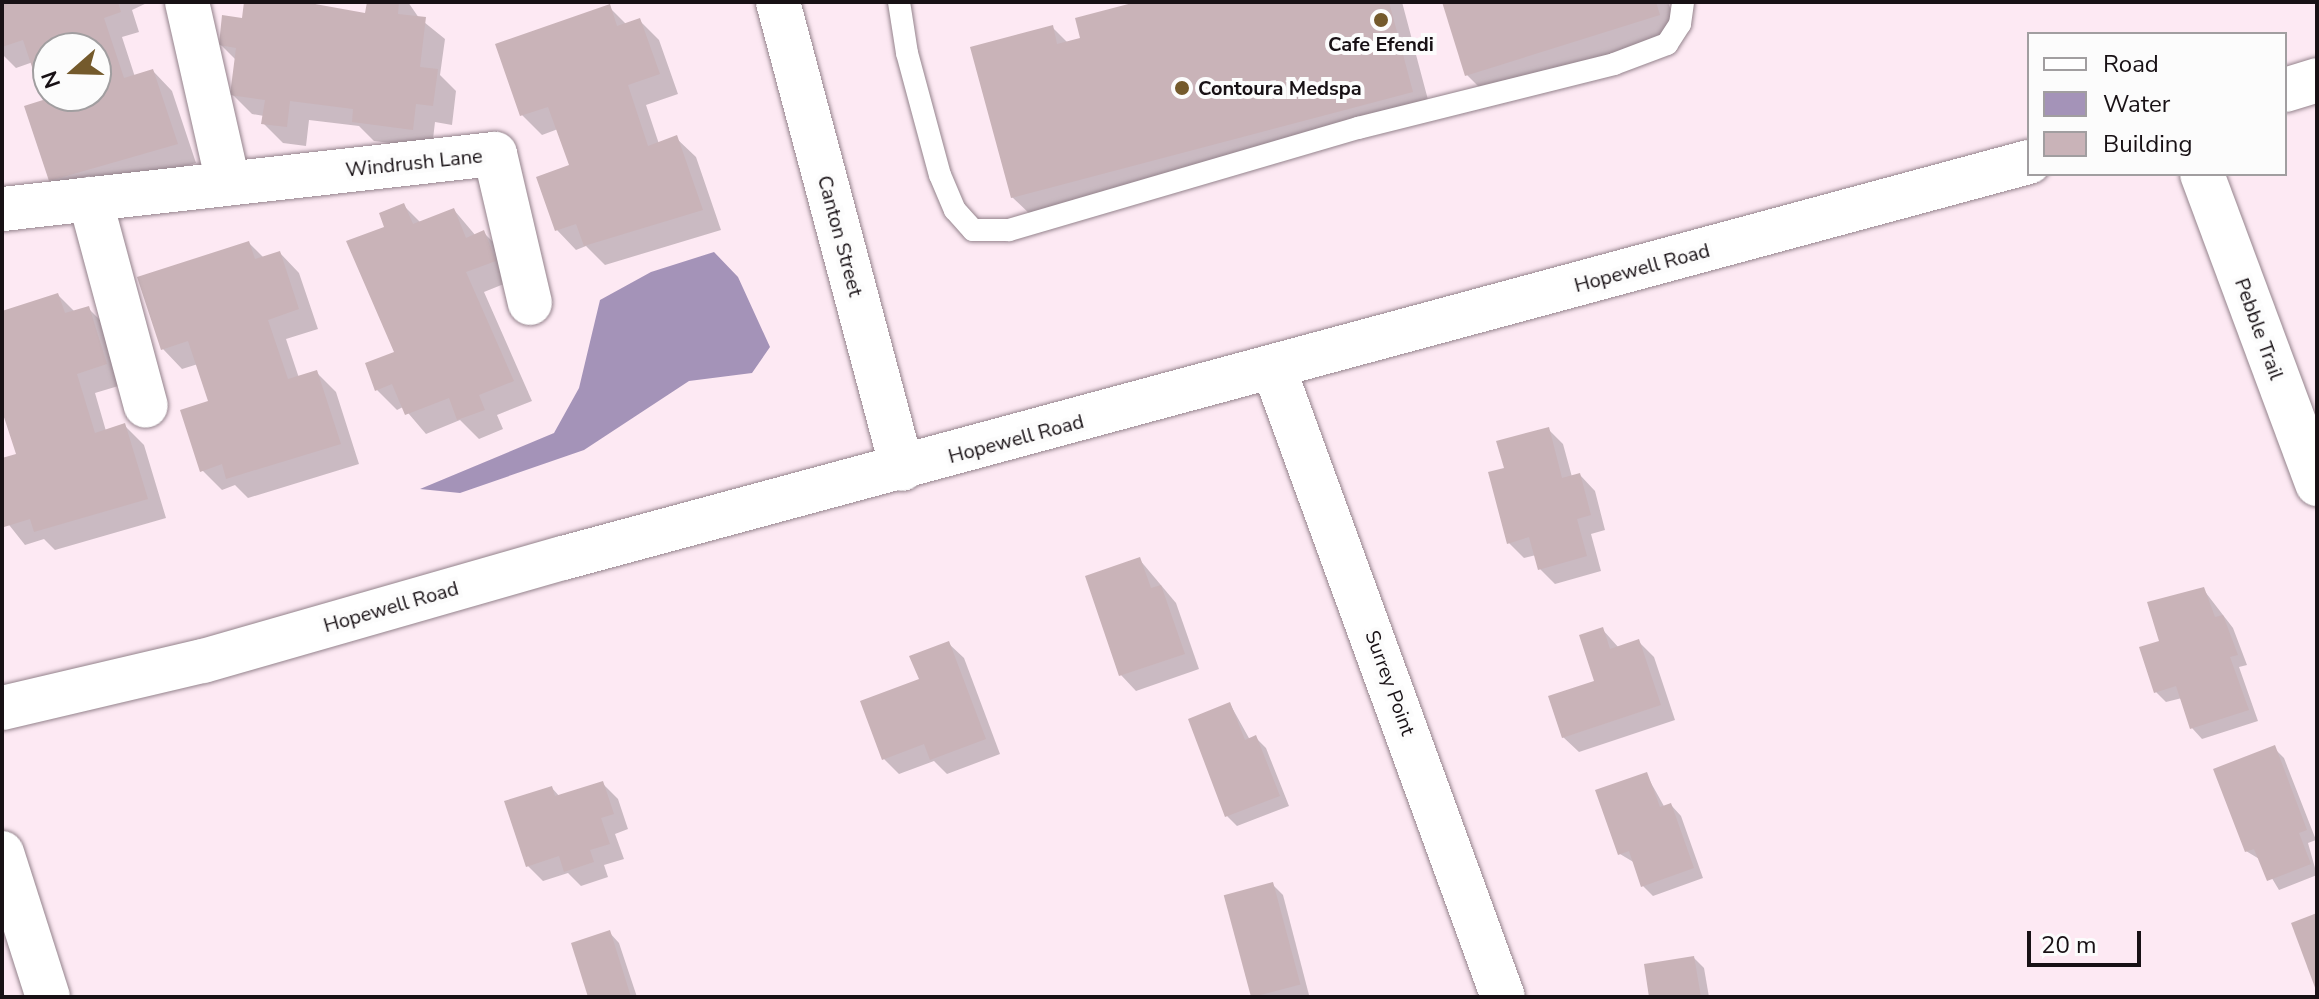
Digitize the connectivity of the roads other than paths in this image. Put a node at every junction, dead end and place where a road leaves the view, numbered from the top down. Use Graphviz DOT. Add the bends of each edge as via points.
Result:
graph roads {
  1 [pos="187,2"];
  2 [pos="778,2"];
  3 [pos="899,2"];
  4 [pos="1683,2"];
  5 [pos="2317,80"];
  6 [pos="2287,89"];
  7 [pos="2027,163"];
  8 [pos="2203,176"];
  9 [pos="228,183"];
  10 [pos="90,199"];
  11 [pos="2,208"];
  12 [pos="530,303"];
  13 [pos="1274,369"];
  14 [pos="146,406"];
  15 [pos="902,469"];
  16 [pos="2317,484"];
  17 [pos="2,708"];
  18 [pos="2,853"];
  19 [pos="48,997"];
  20 [pos="1503,997"];
  1 -- 9 [label="street"];
  2 -- 15 [label="street, Canton Street"];
  3 -- 4 [label="lane" via="907,53 940,175 955,210 973,230 1009,230 1358,128 1614,64 1667,44 1680,24"];
  5 -- 6 [label="street"];
  7 -- 13 [label="street, Hopewell Road"];
  8 -- 16 [label="street, Pebble Trail"];
  9 -- 10 [label="street, Windrush Lane"];
  9 -- 12 [label="street, Windrush Lane" via="495,154"];
  10 -- 11 [label="street, Windrush Lane"];
  10 -- 14 [label="street"];
  13 -- 15 [label="street, Hopewell Road"];
  13 -- 20 [label="street, Surrey Point"];
  15 -- 17 [label="street, Hopewell Road" via="203,661"];
  18 -- 19 [label="street"];
}
